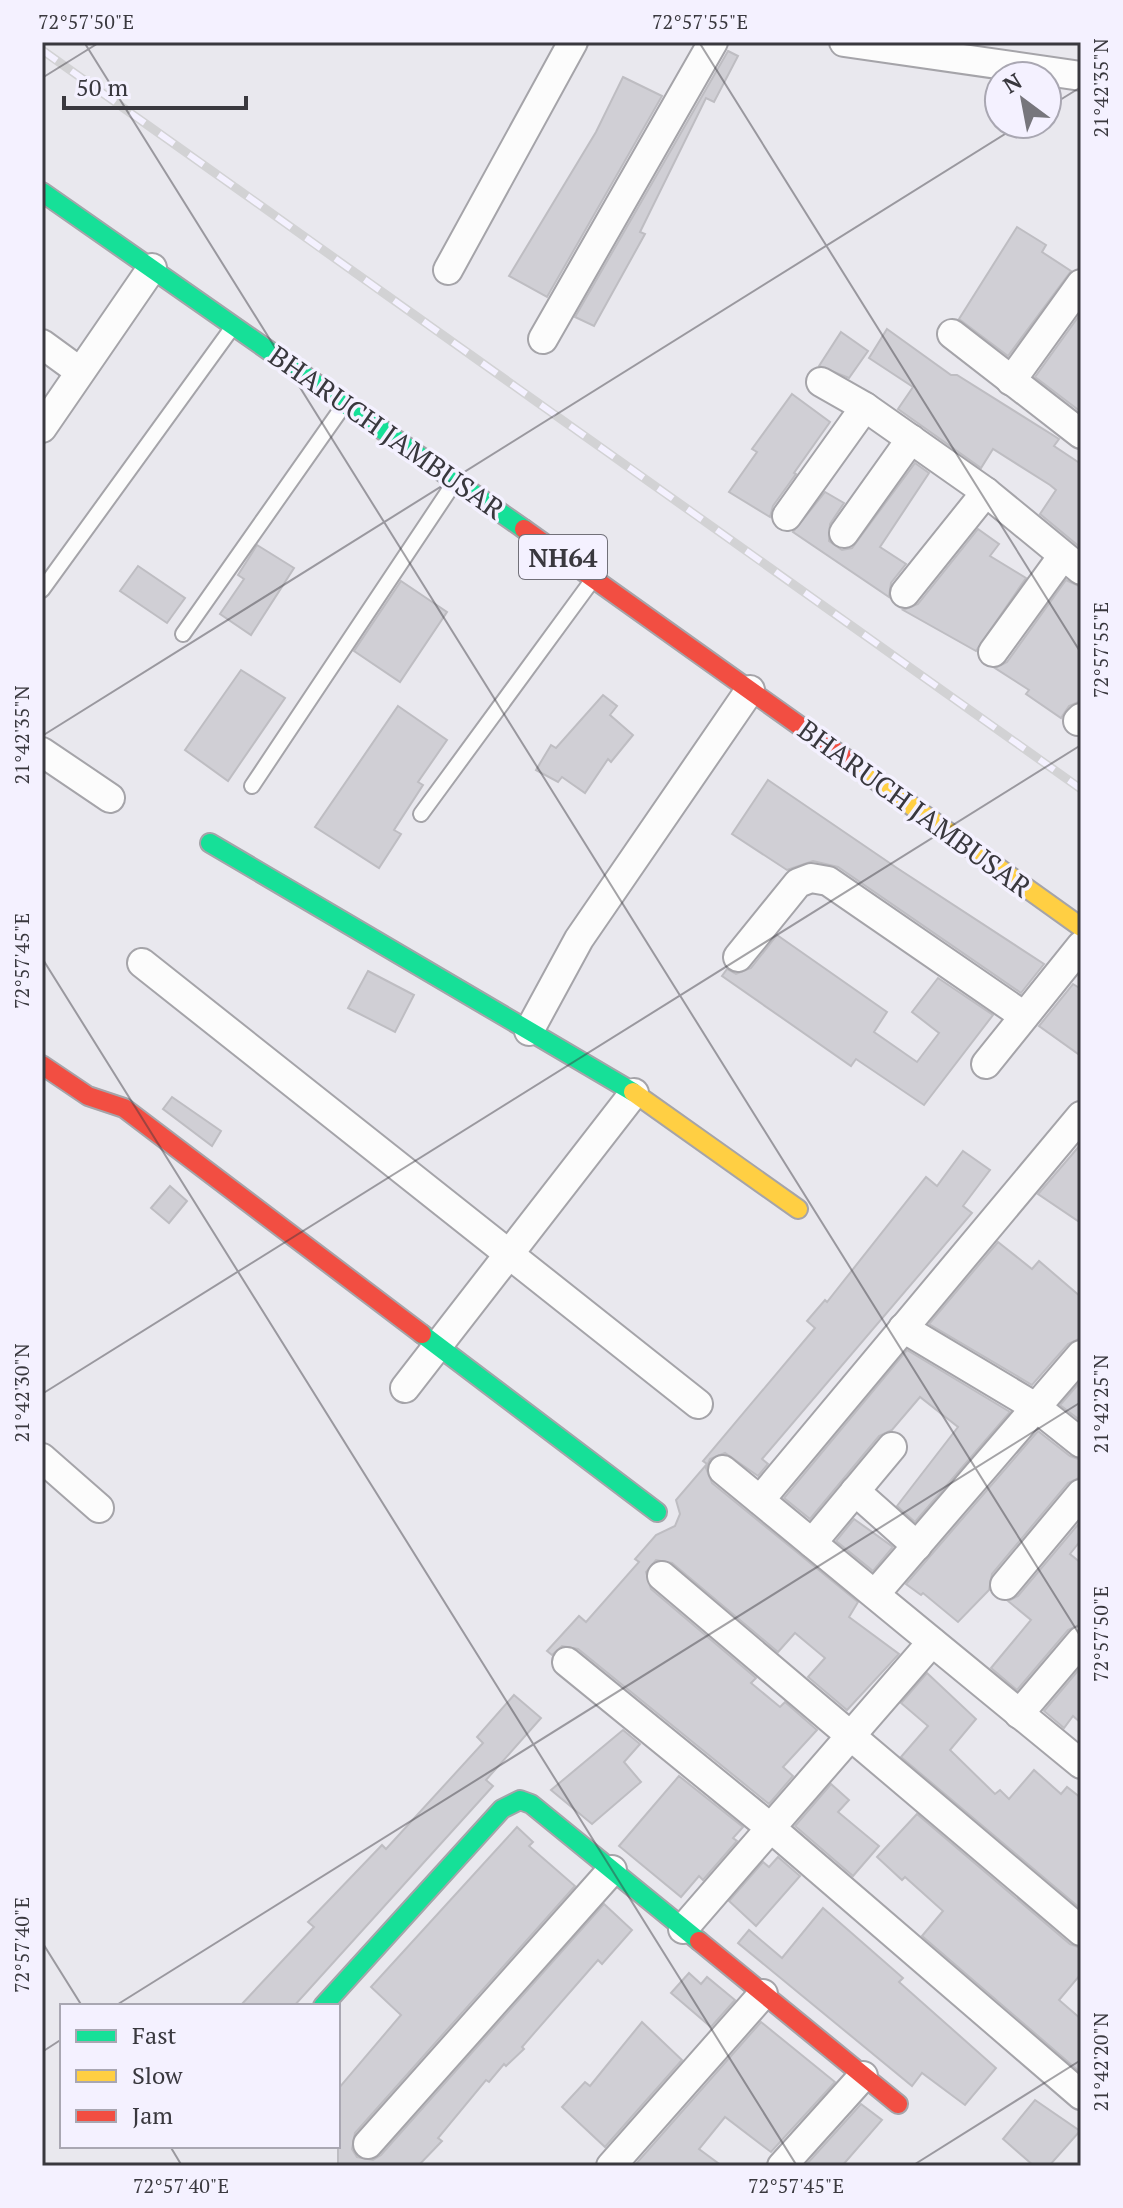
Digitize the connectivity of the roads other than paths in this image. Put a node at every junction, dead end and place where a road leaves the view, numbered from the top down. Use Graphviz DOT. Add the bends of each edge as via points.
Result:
graph roads {
  1 [pos="573,42"];
  2 [pos="713,42"];
  3 [pos="844,42"];
  4 [pos="1081,76"];
  5 [pos="42,192"];
  6 [pos="152,268"];
  7 [pos="448,270"];
  8 [pos="1081,284"];
  9 [pos="235,325"];
  10 [pos="952,334"];
  11 [pos="543,339"];
  12 [pos="42,344"];
  13 [pos="79,371"];
  14 [pos="1011,381"];
  15 [pos="821,382"];
  16 [pos="346,403"];
  17 [pos="865,407"];
  18 [pos="42,428"];
  19 [pos="1081,434"];
  20 [pos="911,439"];
  21 [pos="456,481"];
  22 [pos="986,492"];
  23 [pos="787,516"];
  24 [pos="844,533"];
  25 [pos="1072,564"];
  26 [pos="593,578"];
  27 [pos="42,590"];
  28 [pos="905,593"];
  29 [pos="183,634"];
  30 [pos="993,652"];
  31 [pos="750,690"];
  32 [pos="42,752"];
  33 [pos="252,786"];
  34 [pos="110,798"];
  35 [pos="421,814"];
  36 [pos="210,843"];
  37 [pos="1081,927"];
  38 [pos="1081,946"];
  39 [pos="738,957"];
  40 [pos="142,963"];
  41 [pos="1024,1016"];
  42 [pos="529,1031"];
  43 [pos="986,1064"];
  44 [pos="42,1065"];
  45 [pos="634,1093"];
  46 [pos="1076,1131"];
  47 [pos="798,1209"];
  48 [pos="510,1253"];
  49 [pos="903,1328"];
  50 [pos="438,1346"];
  51 [pos="1081,1355"];
  52 [pos="405,1388"];
  53 [pos="698,1404"];
  54 [pos="1037,1408"];
  55 [pos="1081,1443"];
  56 [pos="892,1447"];
  57 [pos="42,1458"];
  58 [pos="723,1470"];
  59 [pos="855,1491"];
  60 [pos="1081,1494"];
  61 [pos="760,1500"];
  62 [pos="99,1508"];
  63 [pos="657,1512"];
  64 [pos="812,1543"];
  65 [pos="917,1546"];
  66 [pos="662,1576"];
  67 [pos="1005,1585"];
  68 [pos="875,1594"];
  69 [pos="1081,1641"];
  70 [pos="932,1642"];
  71 [pos="567,1662"];
  72 [pos="1019,1714"];
  73 [pos="851,1736"];
  74 [pos="1077,1753"];
  75 [pos="772,1829"];
  76 [pos="612,1870"];
  77 [pos="683,1929"];
  78 [pos="1081,1931"];
  79 [pos="763,1994"];
  80 [pos="325,2004"];
  81 [pos="863,2076"];
  82 [pos="1081,2095"];
  83 [pos="898,2104"];
  84 [pos="368,2144"];
  85 [pos="611,2166"];
  86 [pos="782,2166"];
  1 -- 7 [label="street"];
  2 -- 11 [label="street"];
  3 -- 4 [label="street"];
  5 -- 6 [label="main road, BHARUCH JAMBUSAR / NH64"];
  6 -- 9 [label="main road, BHARUCH JAMBUSAR / NH64"];
  6 -- 13 [label="street"];
  8 -- 14 [label="street"];
  9 -- 16 [label="main road, BHARUCH JAMBUSAR / NH64"];
  9 -- 27 [label="lane"];
  10 -- 14 [label="street"];
  12 -- 13 [label="street"];
  13 -- 18 [label="street"];
  14 -- 19 [label="street"];
  15 -- 17 [label="street"];
  16 -- 21 [label="main road, BHARUCH JAMBUSAR / NH64"];
  16 -- 29 [label="lane"];
  17 -- 20 [label="street"];
  17 -- 23 [label="street"];
  20 -- 22 [label="street"];
  20 -- 24 [label="street"];
  21 -- 26 [label="main road, BHARUCH JAMBUSAR / NH64"];
  21 -- 33 [label="lane"];
  22 -- 25 [label="street"];
  22 -- 28 [label="street"];
  25 -- 30 [label="street"];
  26 -- 31 [label="main road, BHARUCH JAMBUSAR / NH64"];
  26 -- 35 [label="lane"];
  31 -- 37 [label="main road, BHARUCH JAMBUSAR / NH64"];
  31 -- 42 [label="street" via="579,939"];
  32 -- 34 [label="street"];
  36 -- 42 [label="main road"];
  38 -- 41 [label="street"];
  39 -- 41 [label="street" via="798,883 811,878 828,881"];
  40 -- 48 [label="street"];
  41 -- 43 [label="street"];
  42 -- 45 [label="main road"];
  44 -- 50 [label="main road" via="88,1096 124,1108"];
  45 -- 47 [label="main road"];
  45 -- 48 [label="street"];
  46 -- 49 [label="street"];
  48 -- 50 [label="street"];
  48 -- 53 [label="street"];
  49 -- 54 [label="street"];
  49 -- 61 [label="street"];
  50 -- 52 [label="street"];
  50 -- 63 [label="main road"];
  51 -- 54 [label="street"];
  54 -- 55 [label="street"];
  54 -- 65 [label="street"];
  56 -- 59 [label="street"];
  57 -- 62 [label="street"];
  58 -- 61 [label="street"];
  59 -- 64 [label="street"];
  59 -- 65 [label="street"];
  60 -- 67 [label="street"];
  61 -- 64 [label="street"];
  64 -- 68 [label="street"];
  65 -- 68 [label="street"];
  66 -- 73 [label="street"];
  68 -- 70 [label="street"];
  69 -- 72 [label="street"];
  70 -- 72 [label="street"];
  70 -- 73 [label="street"];
  71 -- 75 [label="street"];
  72 -- 74 [label="street"];
  73 -- 75 [label="street"];
  73 -- 78 [label="street"];
  75 -- 77 [label="street"];
  75 -- 82 [label="street"];
  76 -- 77 [label="main road"];
  76 -- 80 [label="main road" via="531,1804 511,1803"];
  76 -- 84 [label="street"];
  77 -- 79 [label="main road"];
  79 -- 81 [label="main road"];
  79 -- 85 [label="street"];
  81 -- 83 [label="main road"];
  81 -- 86 [label="street"];
}
